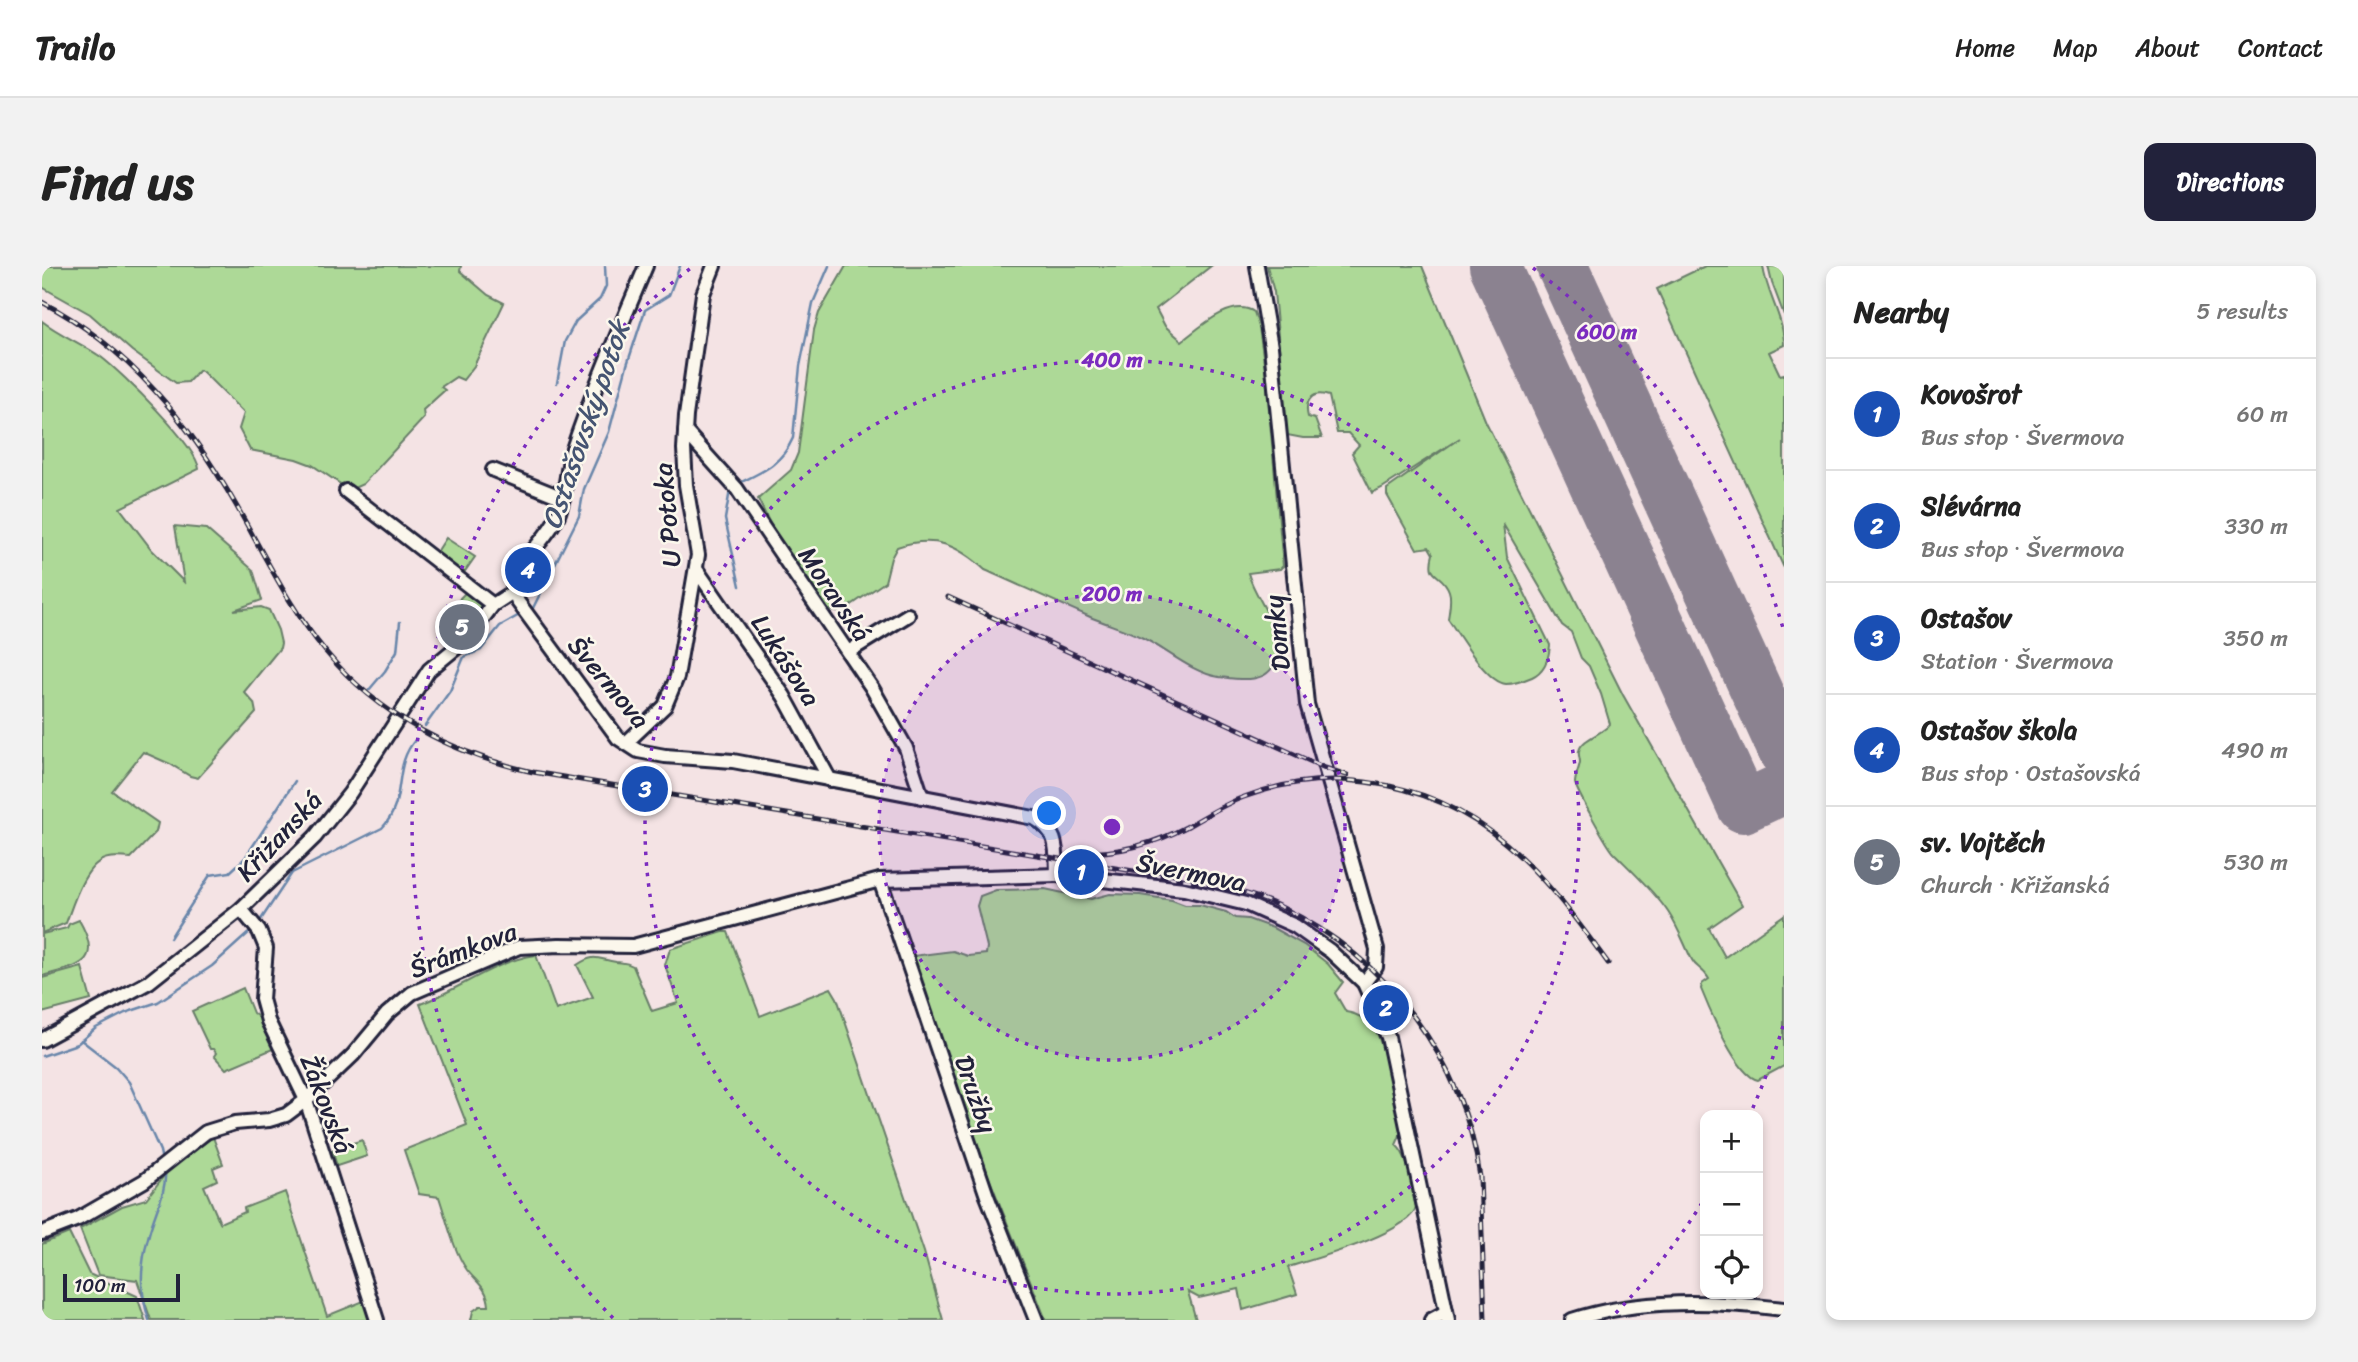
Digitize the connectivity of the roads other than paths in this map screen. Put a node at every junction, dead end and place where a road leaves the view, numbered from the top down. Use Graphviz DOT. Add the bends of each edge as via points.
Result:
graph roads {
  1 [pos="646,266"];
  2 [pos="714,266"];
  3 [pos="1257,266"];
  4 [pos="685,431"];
  5 [pos="493,470"];
  6 [pos="345,491"];
  7 [pos="563,498"];
  8 [pos="696,569"];
  9 [pos="513,592"];
  10 [pos="493,605"];
  11 [pos="908,615"];
  12 [pos="848,652"];
  13 [pos="626,743"];
  14 [pos="830,780"];
  15 [pos="922,797"];
  16 [pos="1057,875"];
  17 [pos="880,880"];
  18 [pos="242,909"];
  19 [pos="1364,983"];
  20 [pos="42,1040"];
  21 [pos="306,1100"];
  22 [pos="42,1233"];
  23 [pos="1784,1309"];
  24 [pos="1447,1316"];
  25 [pos="377,1320"];
  26 [pos="1036,1320"];
  27 [pos="1432,1320"];
  28 [pos="1572,1320"];
  1 -- 7 [label="street" via="595,387 571,456"];
  2 -- 4 [label="street, U Potoka" via="702,294"];
  3 -- 19 [label="street, Domky" via="1271,347 1307,705 1377,949 1376,967"];
  4 -- 8 [label="street, U Potoka"];
  4 -- 12 [label="street, Moravská" via="737,489"];
  5 -- 7 [label="street"];
  6 -- 10 [label="street"];
  7 -- 9 [label="street" via="556,519 513,583"];
  8 -- 13 [label="street, U Potoka" via="677,677 665,706"];
  8 -- 14 [label="street, Lukášova" via="784,696"];
  9 -- 10 [label="street, Křižanská"];
  9 -- 13 [label="street, Švermova" via="599,713"];
  10 -- 18 [label="street, Křižanská" via="468,638 429,670 363,776 315,837"];
  11 -- 12 [label="street"];
  12 -- 15 [label="street, Moravská" via="906,748"];
  13 -- 14 [label="street, Švermova" via="638,751 665,756 733,761"];
  14 -- 15 [label="street, Švermova"];
  15 -- 16 [label="street, Švermova" via="1042,822 1056,843"];
  16 -- 17 [label="street, Šrámkova"];
  16 -- 19 [label="street, Švermova" via="1184,889 1246,904 1295,926"];
  17 -- 21 [label="street, Šrámkova" via="633,946 519,947 412,993"];
  17 -- 26 [label="street, Družby" via="987,1196"];
  18 -- 20 [label="street, Křižanská" via="149,982"];
  18 -- 21 [label="street, Žákovská" via="266,948 262,999 268,1021"];
  19 -- 24 [label="street, Švermova" via="1388,1037"];
  21 -- 22 [label="street, Šrámkova" via="286,1115 206,1132 144,1181 78,1219"];
  21 -- 25 [label="street, Žákovská"];
  23 -- 28 [label="street" via="1741,1304 1640,1305"];
  24 -- 27 [label="street"];
}
